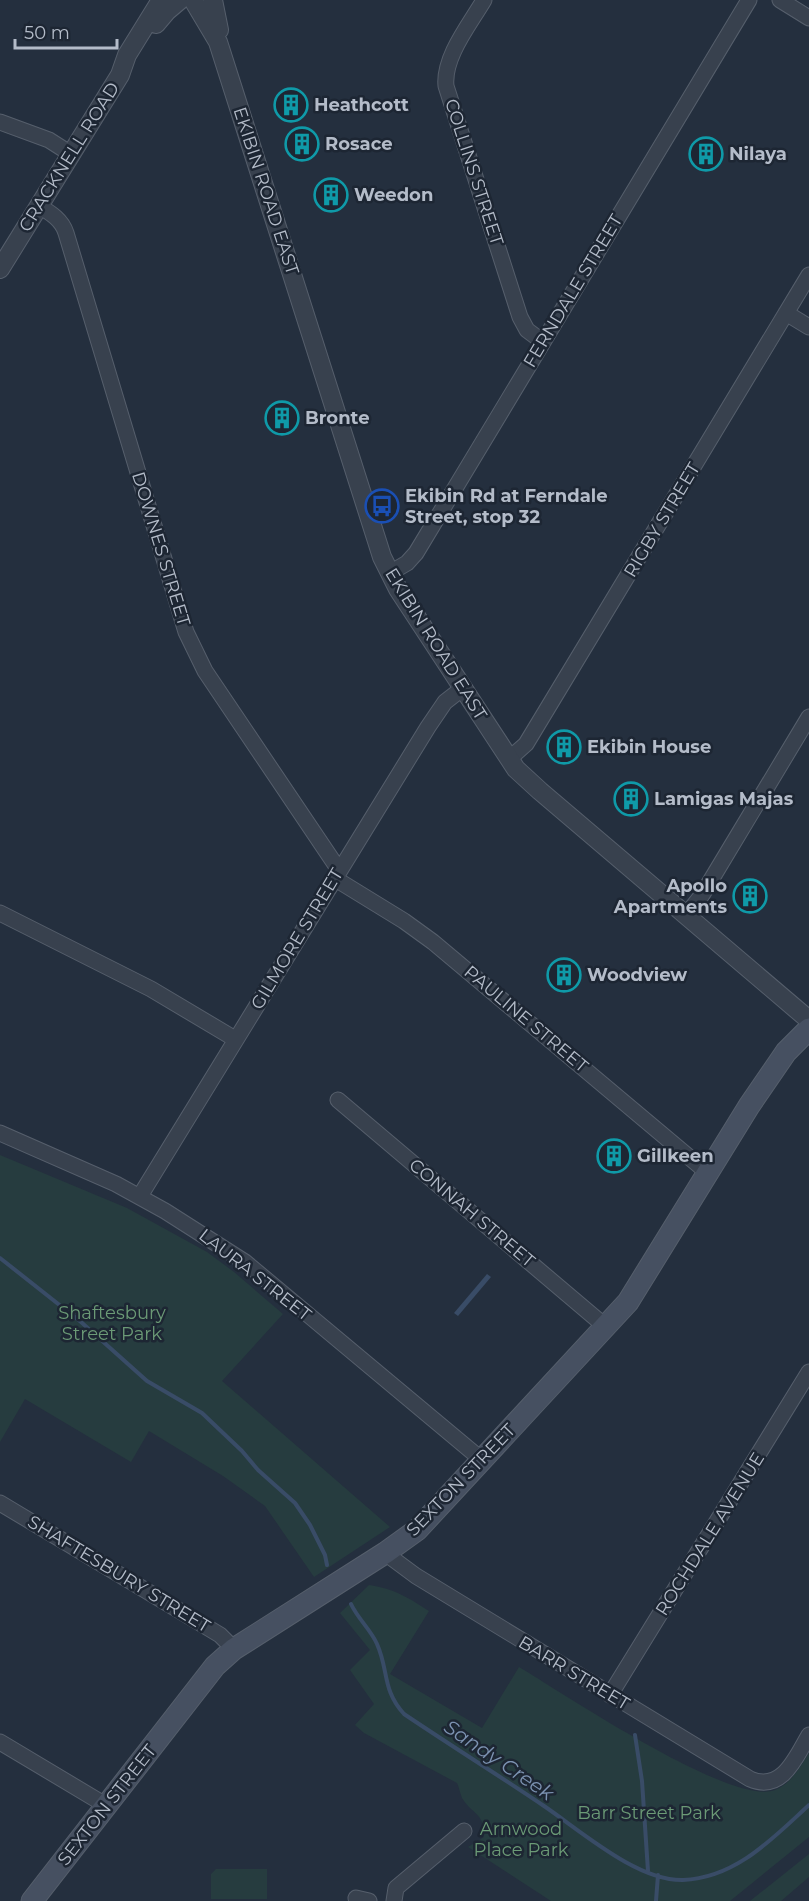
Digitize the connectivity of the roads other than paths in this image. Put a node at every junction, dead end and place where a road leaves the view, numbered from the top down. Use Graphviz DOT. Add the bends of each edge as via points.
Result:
graph roads {
  1 [pos="161,0"];
  2 [pos="180,0"];
  3 [pos="193,0"];
  4 [pos="213,0"];
  5 [pos="484,0"];
  6 [pos="749,0"];
  7 [pos="780,0"];
  8 [pos="809,18"];
  9 [pos="219,42"];
  10 [pos="120,75"];
  11 [pos="0,122"];
  12 [pos="70,154"];
  13 [pos="39,206"];
  14 [pos="0,269"];
  15 [pos="809,276"];
  16 [pos="786,313"];
  17 [pos="809,327"];
  18 [pos="543,342"];
  19 [pos="390,573"];
  20 [pos="463,688"];
  21 [pos="809,717"];
  22 [pos="509,759"];
  23 [pos="337,874"];
  24 [pos="0,913"];
  25 [pos="686,915"];
  26 [pos="809,1020"];
  27 [pos="809,1029"];
  28 [pos="235,1039"];
  29 [pos="338,1100"];
  30 [pos="0,1133"];
  31 [pos="708,1173"];
  32 [pos="140,1196"];
  33 [pos="606,1327"];
  34 [pos="809,1372"];
  35 [pos="482,1460"];
  36 [pos="0,1503"];
  37 [pos="385,1553"];
  38 [pos="234,1649"];
  39 [pos="610,1695"];
  40 [pos="809,1735"];
  41 [pos="0,1742"];
  42 [pos="106,1806"];
  43 [pos="464,1831"];
  44 [pos="32,1901"];
  45 [pos="394,1901"];
  1 -- 10 [label="street, CRACKNELL ROAD" via="126,55"];
  2 -- 10 [label="street, CRACKNELL ROAD" via="161,18 135,60"];
  3 -- 9 [label="street, EKIBIN ROAD EAST"];
  4 -- 9 [label="street, EKIBIN ROAD EAST"];
  5 -- 18 [label="street, COLLINS STREET" via="450,59 446,86 520,317 527,330"];
  6 -- 18 [label="street, FERNDALE STREET"];
  7 -- 8 [label="street"];
  9 -- 19 [label="street, EKIBIN ROAD EAST"];
  10 -- 12 [label="street, CRACKNELL ROAD"];
  11 -- 12 [label="street" via="49,140"];
  12 -- 13 [label="street, CRACKNELL ROAD"];
  13 -- 14 [label="street, CRACKNELL ROAD"];
  13 -- 23 [label="street, DOWNES STREET" via="64,226 186,632 205,671"];
  15 -- 16 [label="street, RIGBY STREET"];
  16 -- 17 [label="street"];
  16 -- 22 [label="street, RIGBY STREET" via="526,744"];
  18 -- 19 [label="street, FERNDALE STREET" via="416,553"];
  19 -- 20 [label="street, EKIBIN ROAD EAST"];
  20 -- 22 [label="street, EKIBIN ROAD EAST"];
  20 -- 23 [label="street, GILMORE STREET" via="445,702"];
  21 -- 25 [label="street" via="702,896"];
  22 -- 25 [label="street, EKIBIN ROAD EAST" via="540,791"];
  23 -- 28 [label="street, GILMORE STREET"];
  23 -- 31 [label="street, PAULINE STREET" via="433,942"];
  24 -- 28 [label="street" via="151,988"];
  25 -- 26 [label="street, EKIBIN ROAD EAST"];
  27 -- 31 [label="main road, SEXTON STREET" via="777,1064"];
  28 -- 32 [label="street, GILMORE STREET"];
  29 -- 33 [label="street, CONNAH STREET"];
  30 -- 32 [label="street, LAURA STREET"];
  31 -- 33 [label="main road, SEXTON STREET" via="628,1302"];
  32 -- 35 [label="street, LAURA STREET" via="244,1262"];
  33 -- 35 [label="main road, SEXTON STREET"];
  34 -- 39 [label="street, ROCHDALE AVENUE"];
  35 -- 37 [label="main road, SEXTON STREET" via="417,1530"];
  36 -- 38 [label="street, SHAFTESBURY STREET" via="220,1635"];
  37 -- 38 [label="main road, SEXTON STREET"];
  37 -- 39 [label="street, BARR STREET"];
  38 -- 42 [label="main road, SEXTON STREET" via="215,1666"];
  39 -- 40 [label="street, BARR STREET" via="756,1782 780,1778"];
  41 -- 42 [label="street"];
  42 -- 44 [label="main road, SEXTON STREET"];
  43 -- 45 [label="street" via="396,1888"];
}
